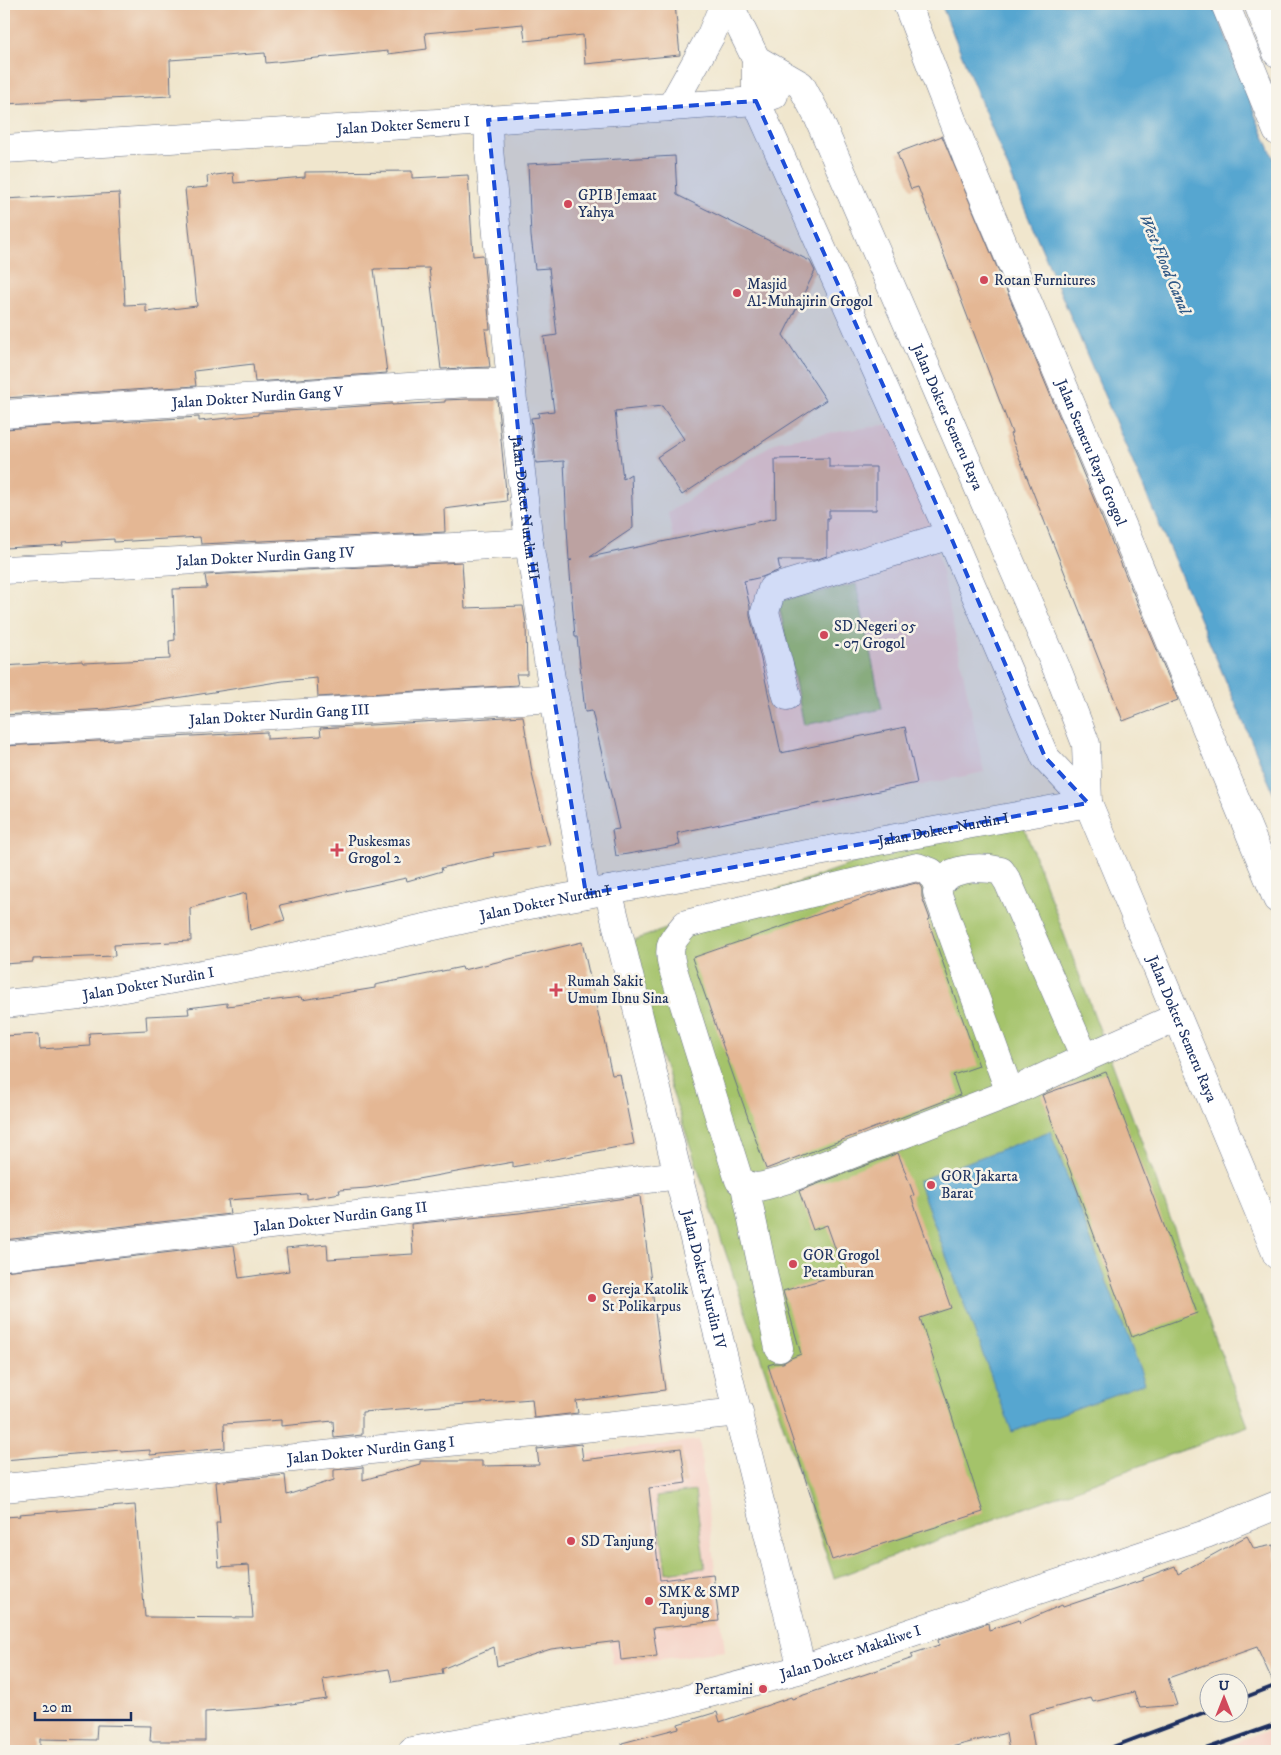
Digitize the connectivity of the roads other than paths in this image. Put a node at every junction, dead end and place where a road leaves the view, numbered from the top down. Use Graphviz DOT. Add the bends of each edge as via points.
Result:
graph roads {
  1 [pos="724,4"];
  2 [pos="729,4"];
  3 [pos="908,4"];
  4 [pos="1225,4"];
  5 [pos="1258,4"];
  6 [pos="1277,52"];
  7 [pos="756,59"];
  8 [pos="801,85"];
  9 [pos="756,101"];
  10 [pos="670,106"];
  11 [pos="488,120"];
  12 [pos="1277,131"];
  13 [pos="4,149"];
  14 [pos="511,383"];
  15 [pos="4,414"];
  16 [pos="950,535"];
  17 [pos="529,543"];
  18 [pos="4,570"];
  19 [pos="787,696"];
  20 [pos="555,698"];
  21 [pos="4,731"];
  22 [pos="1088,803"];
  23 [pos="938,886"];
  24 [pos="597,892"];
  25 [pos="1277,899"];
  26 [pos="4,1004"];
  27 [pos="1177,1017"];
  28 [pos="1085,1058"];
  29 [pos="1010,1093"];
  30 [pos="678,1175"];
  31 [pos="746,1186"];
  32 [pos="1277,1255"];
  33 [pos="4,1256"];
  34 [pos="779,1348"];
  35 [pos="738,1412"];
  36 [pos="4,1488"];
  37 [pos="1277,1505"];
  38 [pos="802,1669"];
  39 [pos="412,1751"];
  1 -- 10 [label="street" via="711,35"];
  2 -- 7 [label="street, Jalan Dokter Semeru Raya"];
  3 -- 25 [label="street, Jalan Semeru Raya Grogol" via="967,158"];
  4 -- 12 [label="street"];
  5 -- 6 [label="street"];
  7 -- 8 [label="street"];
  7 -- 9 [label="street, Jalan Dokter Semeru Raya"];
  8 -- 9 [label="street, Jalan Dokter Semeru I"];
  8 -- 22 [label="street, Jalan Dokter Semeru Raya" via="818,117 1086,744"];
  9 -- 10 [label="street, Jalan Dokter Semeru I"];
  9 -- 16 [label="street, Jalan Dokter Semeru Raya"];
  10 -- 11 [label="street, Jalan Dokter Semeru I"];
  11 -- 13 [label="street, Jalan Dokter Semeru I"];
  11 -- 14 [label="street, Jalan Dokter Nurdin III"];
  14 -- 15 [label="street, Jalan Dokter Nurdin Gang V"];
  14 -- 17 [label="street, Jalan Dokter Nurdin III"];
  16 -- 19 [label="street" via="772,589 765,612"];
  16 -- 22 [label="street, Jalan Dokter Semeru Raya" via="1045,757"];
  17 -- 18 [label="street, Jalan Dokter Nurdin Gang IV"];
  17 -- 20 [label="street, Jalan Dokter Nurdin III"];
  20 -- 21 [label="street, Jalan Dokter Nurdin Gang III"];
  20 -- 24 [label="street, Jalan Dokter Nurdin III"];
  22 -- 24 [label="street, Jalan Dokter Nurdin I"];
  22 -- 27 [label="street, Jalan Dokter Semeru Raya"];
  23 -- 28 [label="street" via="949,875 970,868 1001,870"];
  23 -- 29 [label="street" via="936,892"];
  23 -- 31 [label="street" via="931,872 917,867 686,924 670,942 672,966 739,1180"];
  24 -- 26 [label="street, Jalan Dokter Nurdin I" via="284,959 80,996"];
  24 -- 30 [label="street, Jalan Dokter Nurdin IV"];
  27 -- 28 [label="street"];
  27 -- 32 [label="street, Jalan Dokter Semeru Raya"];
  28 -- 29 [label="street"];
  29 -- 31 [label="street" via="785,1180 756,1188"];
  30 -- 33 [label="street, Jalan Dokter Nurdin Gang II"];
  30 -- 35 [label="street, Jalan Dokter Nurdin IV"];
  31 -- 34 [label="street"];
  35 -- 36 [label="street, Jalan Dokter Nurdin Gang I"];
  35 -- 38 [label="street, Jalan Dokter Nurdin IV"];
  37 -- 38 [label="street, Jalan Dokter Makaliwe I" via="1206,1534"];
  38 -- 39 [label="street, Jalan Dokter Makaliwe I" via="664,1705"];
}
